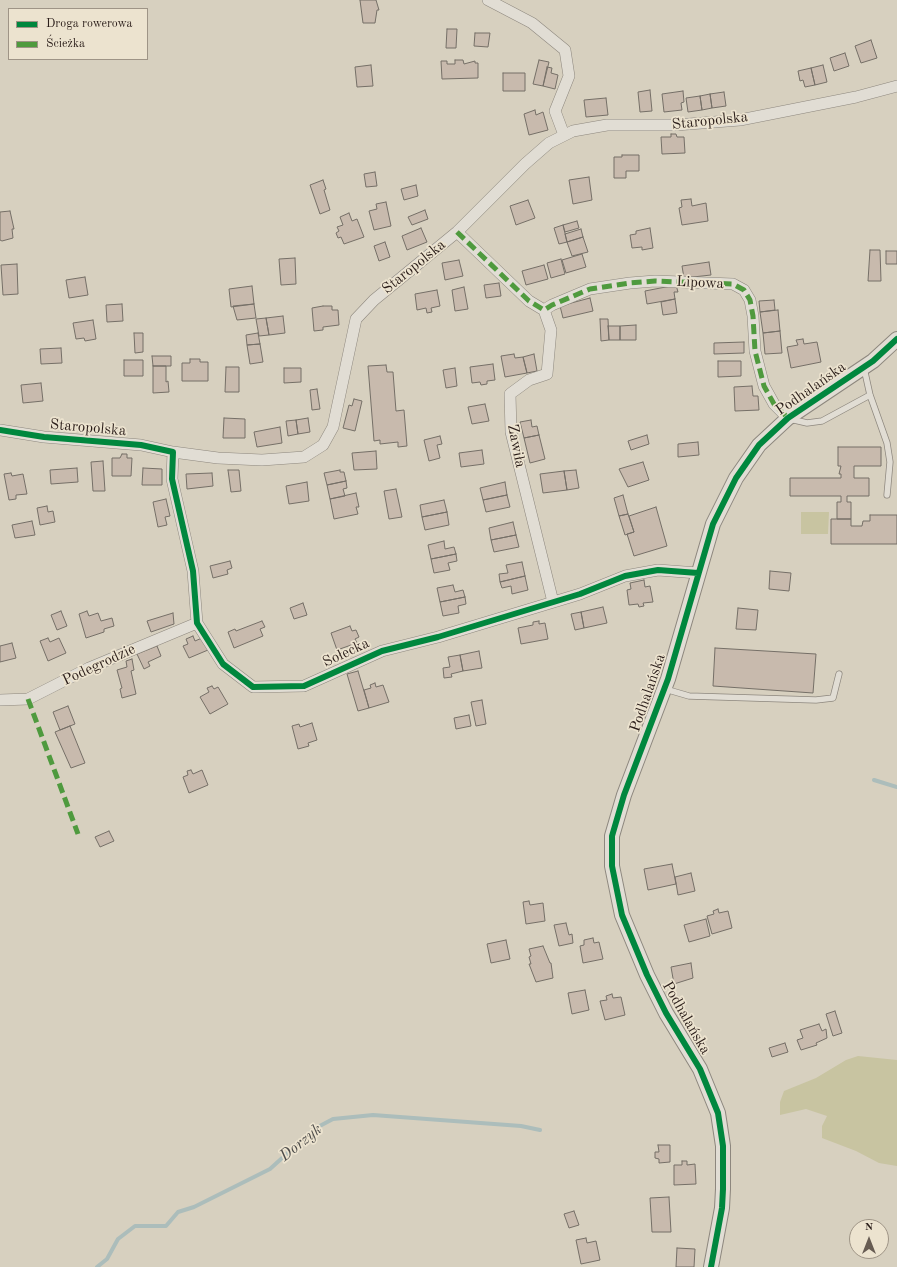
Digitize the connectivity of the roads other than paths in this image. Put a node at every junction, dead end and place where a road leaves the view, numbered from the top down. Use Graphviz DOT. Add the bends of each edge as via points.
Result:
graph roads {
  1 [pos="488,0"];
  2 [pos="897,86"];
  3 [pos="564,135"];
  4 [pos="457,232"];
  5 [pos="544,310"];
  6 [pos="897,339"];
  7 [pos="864,368"];
  8 [pos="870,395"];
  9 [pos="788,418"];
  10 [pos="0,430"];
  11 [pos="173,452"];
  12 [pos="887,495"];
  13 [pos="698,573"];
  14 [pos="553,602"];
  15 [pos="198,623"];
  16 [pos="839,674"];
  17 [pos="665,689"];
  18 [pos="0,700"];
  19 [pos="711,1267"];
  1 -- 3 [label="street" via="532,23 564,50 569,76 555,111"];
  2 -- 3 [label="street, Staropolska" via="856,97 740,120 676,126 607,125"];
  3 -- 4 [label="street, Staropolska" via="549,143 525,164"];
  4 -- 5 [label="street" via="529,301"];
  4 -- 11 [label="street, Staropolska" via="374,300 356,319 333,427 323,445 304,457 262,460"];
  5 -- 9 [label="street, Lipowa" via="590,289 630,283 654,281 734,284 744,290 750,300 755,351 764,386 774,404"];
  5 -- 14 [label="street, Zawiła" via="551,330 547,374 529,380 510,394 511,432"];
  6 -- 7 [label="street, Podhalańska"];
  7 -- 8 [label="lane"];
  7 -- 9 [label="street, Podhalańska"];
  8 -- 9 [label="lane" via="822,421 807,424"];
  8 -- 12 [label="lane" via="887,443 890,462"];
  9 -- 13 [label="street, Podhalańska" via="759,445 736,478 713,524"];
  10 -- 11 [label="street, Staropolska" via="44,437 141,445"];
  11 -- 15 [label="street, Sołecka" via="172,479 193,571"];
  13 -- 14 [label="street, Sołecka" via="658,570 625,576"];
  13 -- 17 [label="street, Podhalańska"];
  14 -- 15 [label="street, Sołecka" via="382,651 304,686 253,687 223,664"];
  15 -- 18 [label="street, Podegrodzie" via="89,668 28,700"];
  16 -- 17 [label="lane" via="833,698 816,700 688,696"];
  17 -- 19 [label="street, Podhalańska" via="615,820 612,866 622,915 646,975 700,1069 718,1113 723,1146 722,1202"];
}
